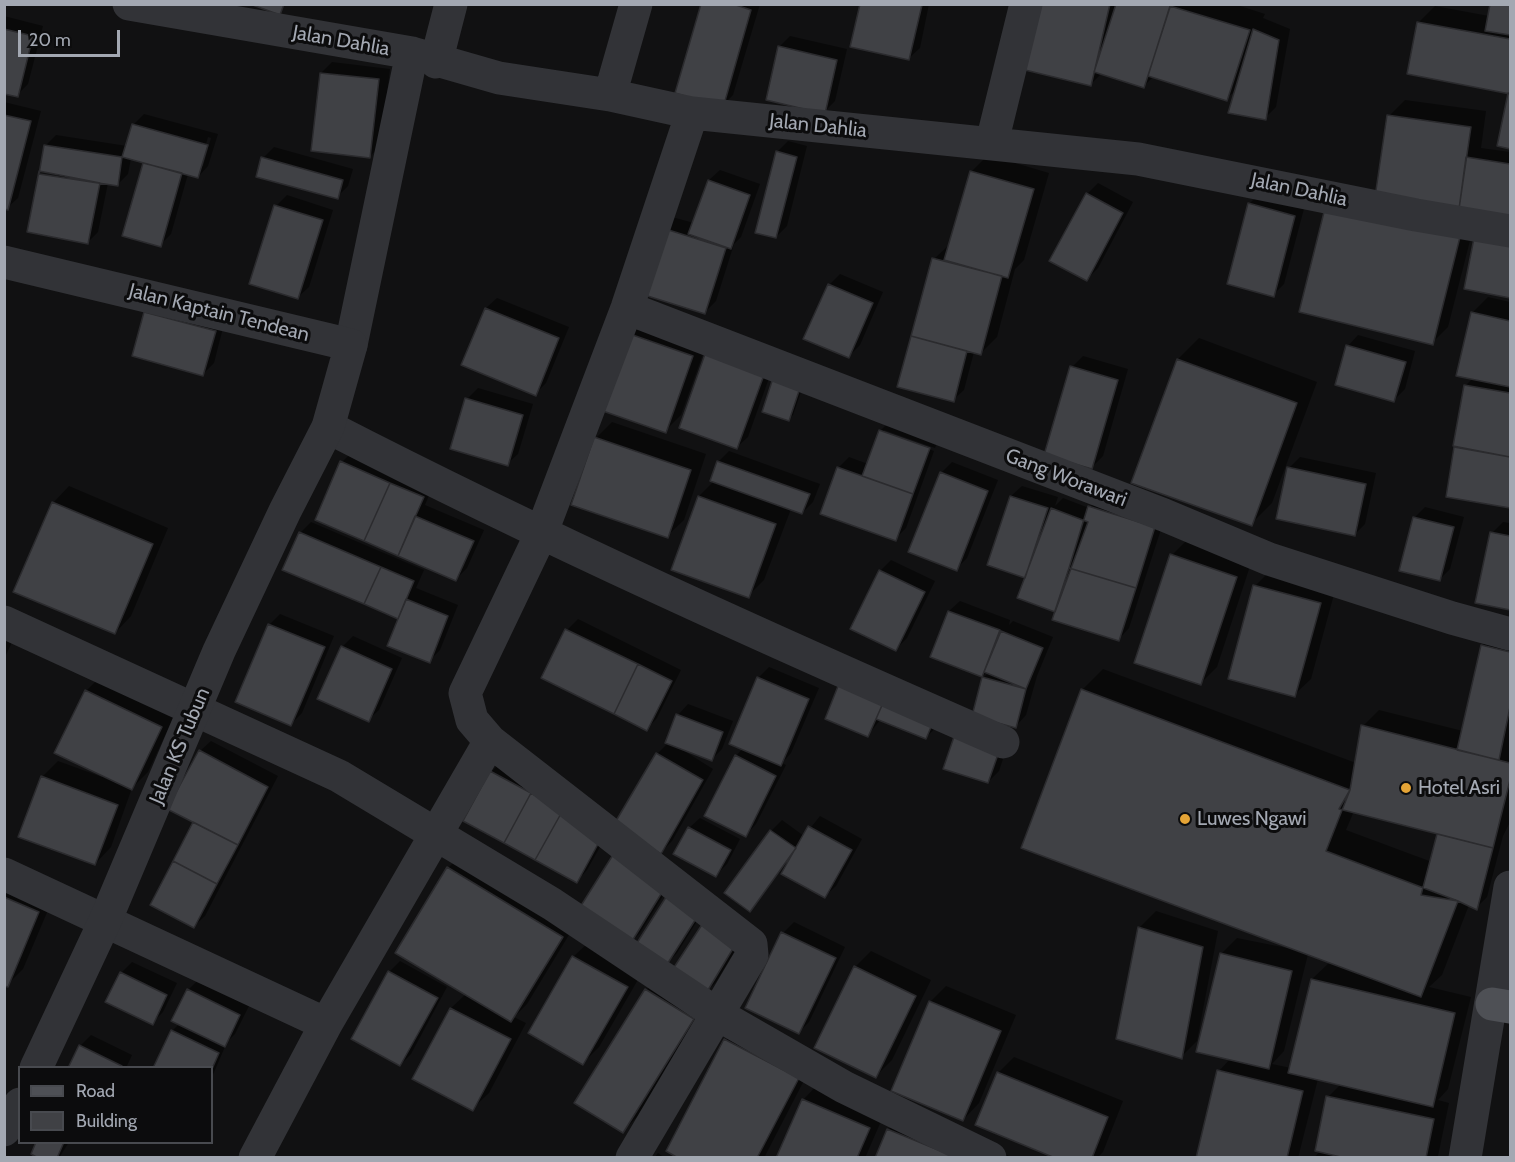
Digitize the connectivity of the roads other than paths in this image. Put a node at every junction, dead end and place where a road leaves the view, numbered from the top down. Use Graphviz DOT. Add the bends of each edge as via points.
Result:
graph roads {
  1 [pos="129,4"];
  2 [pos="451,4"];
  3 [pos="636,4"];
  4 [pos="1026,4"];
  5 [pos="424,58"];
  6 [pos="610,95"];
  7 [pos="692,113"];
  8 [pos="992,142"];
  9 [pos="1510,231"];
  10 [pos="4,262"];
  11 [pos="627,308"];
  12 [pos="351,345"];
  13 [pos="328,427"];
  14 [pos="541,534"];
  15 [pos="4,622"];
  16 [pos="1510,634"];
  17 [pos="196,710"];
  18 [pos="490,741"];
  19 [pos="1003,742"];
  20 [pos="437,833"];
  21 [pos="4,874"];
  22 [pos="1510,887"];
  23 [pos="105,921"];
  24 [pos="1501,1005"];
  25 [pos="717,1014"];
  26 [pos="326,1024"];
  27 [pos="37,1066"];
  28 [pos="18,1107"];
  29 [pos="4,1130"];
  30 [pos="255,1158"];
  31 [pos="632,1158"];
  32 [pos="990,1158"];
  33 [pos="1465,1158"];
  1 -- 5 [label="street, Jalan Dahlia"];
  2 -- 5 [label="street"];
  3 -- 6 [label="street"];
  4 -- 8 [label="street"];
  5 -- 6 [label="street, Jalan Dahlia" via="499,78"];
  5 -- 12 [label="street"];
  6 -- 7 [label="street, Jalan Dahlia"];
  7 -- 8 [label="street, Jalan Dahlia"];
  7 -- 11 [label="street"];
  8 -- 9 [label="street, Jalan Dahlia" via="1138,159"];
  10 -- 12 [label="street, Jalan Kaptain Tendean"];
  11 -- 14 [label="street"];
  11 -- 16 [label="street, Gang Worawari" via="1269,559"];
  12 -- 13 [label="street"];
  13 -- 14 [label="street"];
  13 -- 17 [label="street, Jalan KS Tubun" via="219,651"];
  14 -- 18 [label="street" via="465,693 472,720"];
  14 -- 19 [label="street"];
  15 -- 17 [label="street"];
  17 -- 20 [label="street" via="339,776"];
  17 -- 23 [label="street, Jalan KS Tubun"];
  18 -- 20 [label="street"];
  18 -- 25 [label="street" via="751,944 752,955"];
  20 -- 25 [label="street"];
  20 -- 26 [label="street"];
  21 -- 23 [label="street"];
  22 -- 24 [label="street"];
  23 -- 26 [label="street"];
  23 -- 27 [label="street, Jalan KS Tubun"];
  24 -- 33 [label="street"];
  25 -- 31 [label="street"];
  25 -- 32 [label="street" via="844,1087"];
  26 -- 30 [label="street"];
  28 -- 29 [label="street"];
}
